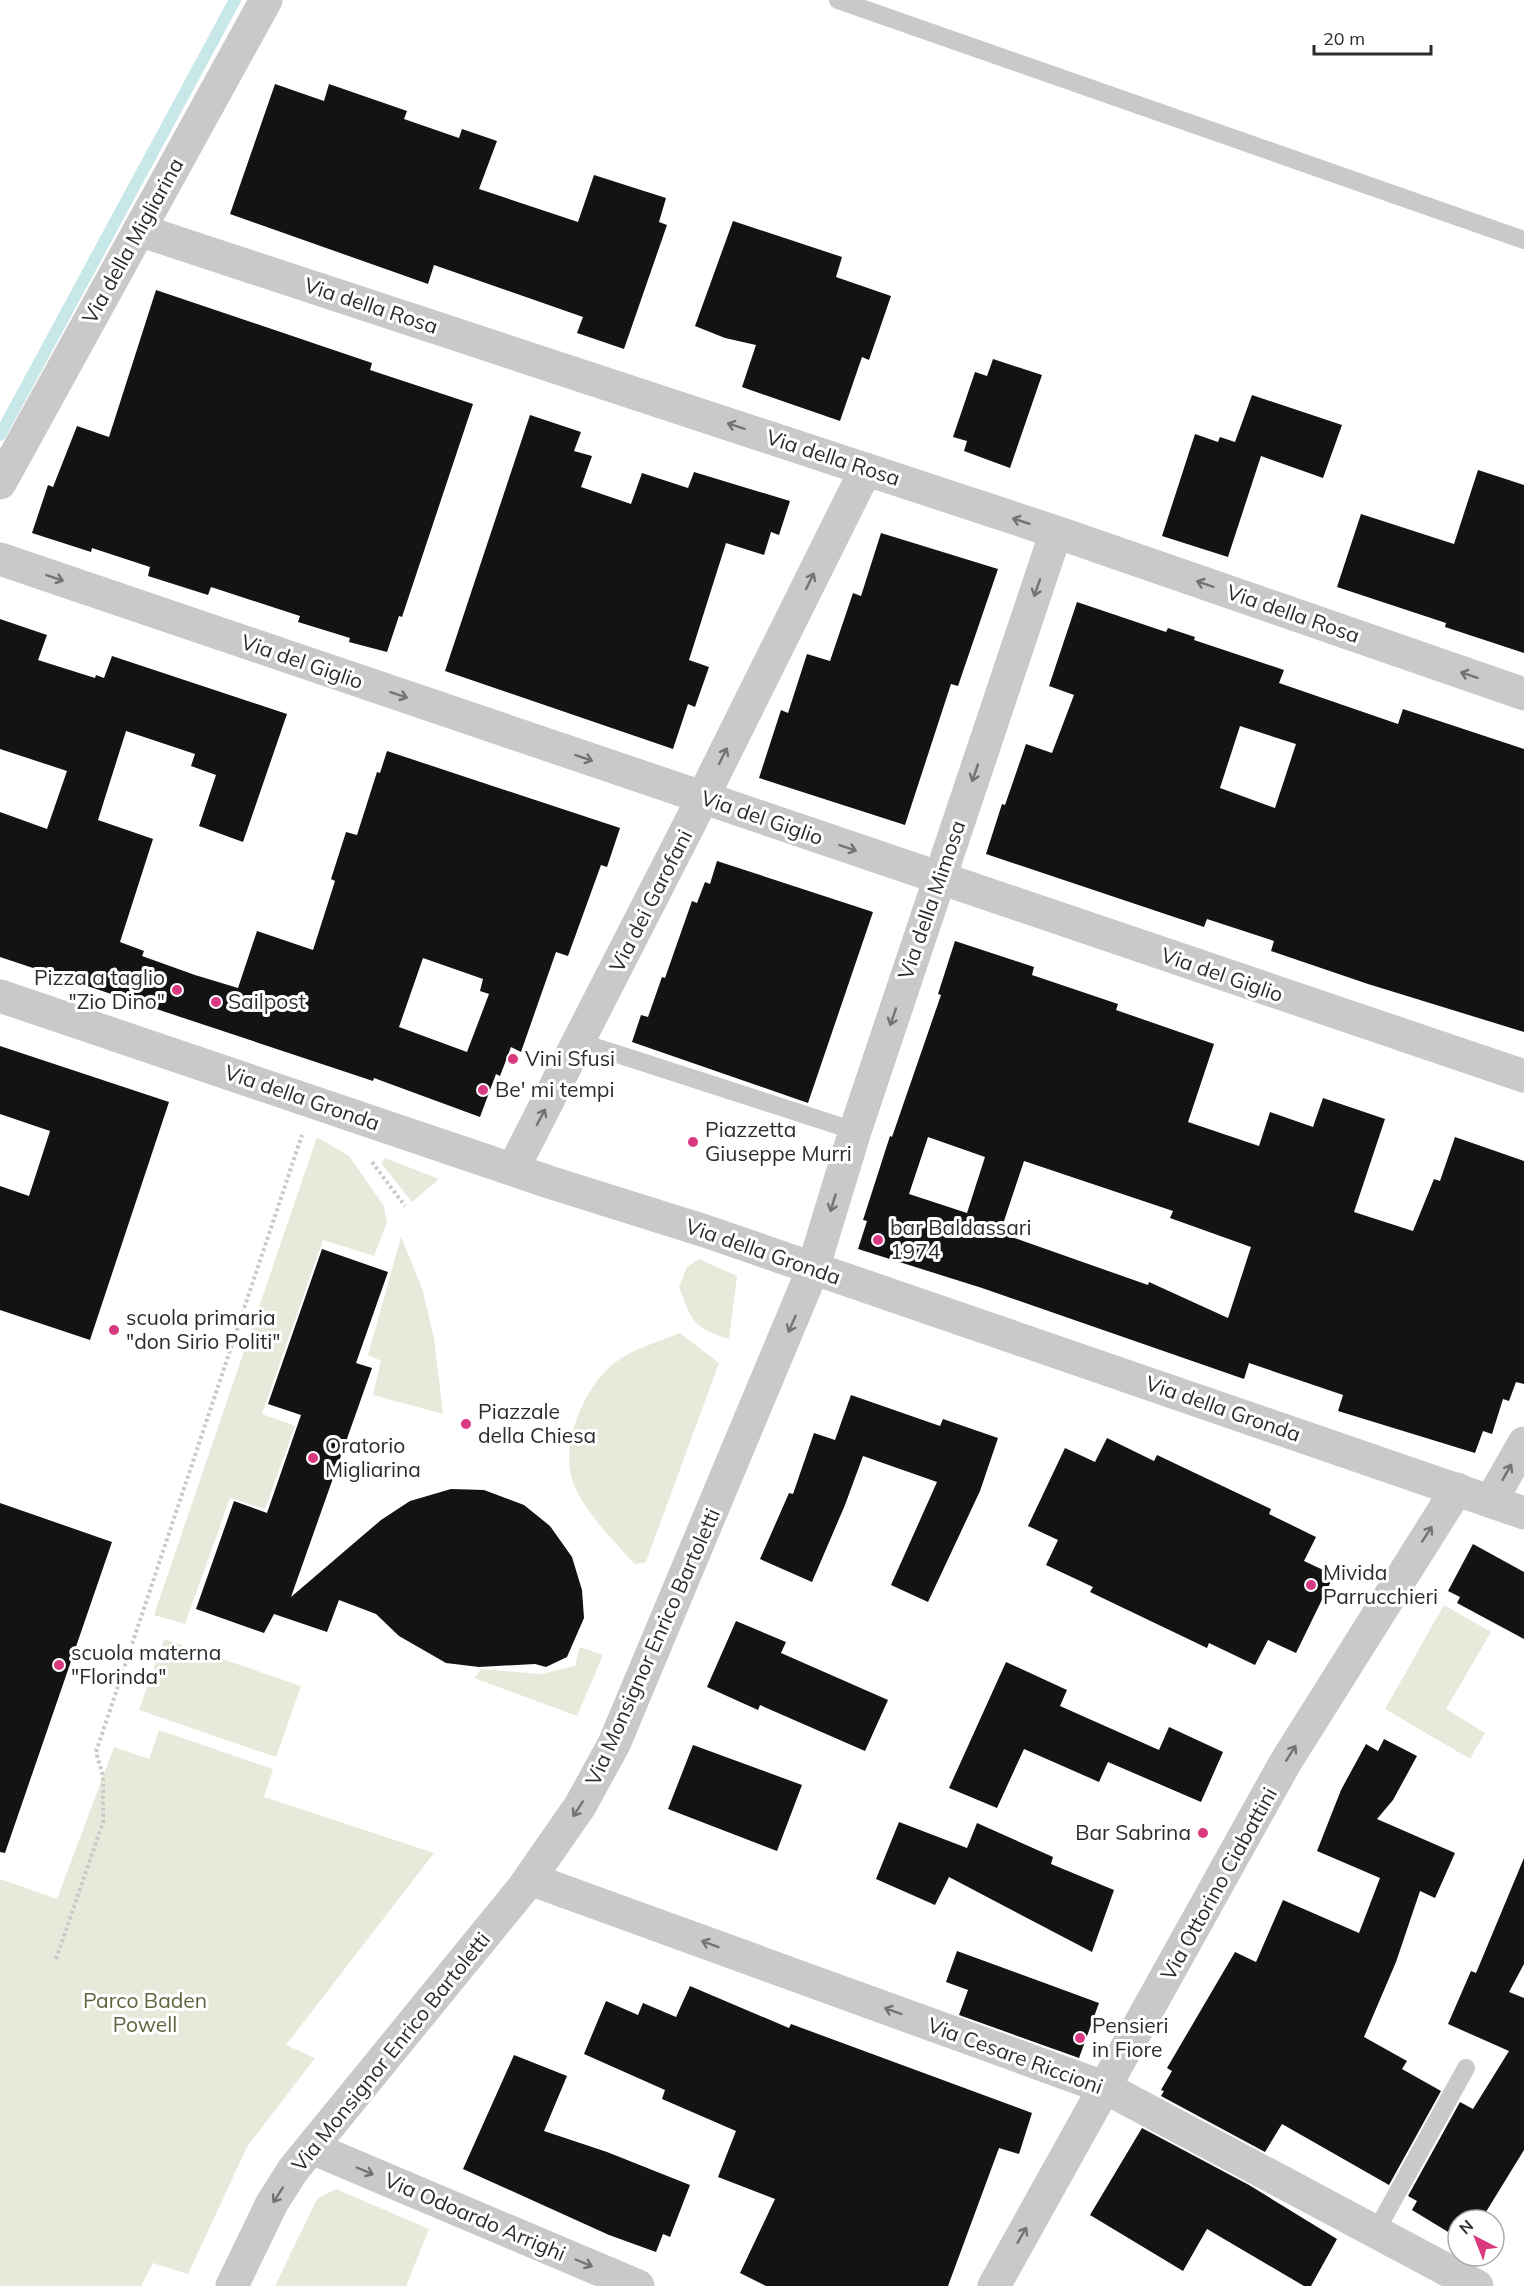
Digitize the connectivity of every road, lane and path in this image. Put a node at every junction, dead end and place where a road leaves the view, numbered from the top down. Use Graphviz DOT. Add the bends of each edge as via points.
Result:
graph roads {
  1 [pos="266,0"];
  2 [pos="838,0"];
  3 [pos="139,230"];
  4 [pos="1524,240"];
  5 [pos="866,469"];
  6 [pos="0,483"];
  7 [pos="1056,532"];
  8 [pos="0,559"];
  9 [pos="1524,694"];
  10 [pos="702,798"];
  11 [pos="939,879"];
  12 [pos="0,996"];
  13 [pos="580,1042"];
  14 [pos="1524,1076"];
  15 [pos="313,1102"];
  16 [pos="855,1131"];
  17 [pos="513,1169"];
  18 [pos="813,1269"];
  19 [pos="1524,1443"];
  20 [pos="1457,1489"];
  21 [pos="1491,1501"];
  22 [pos="1524,1513"];
  23 [pos="530,1879"];
  24 [pos="56,1959"];
  25 [pos="1466,2068"];
  26 [pos="1106,2088"];
  27 [pos="312,2148"];
  28 [pos="1374,2233"];
  29 [pos="232,2286"];
  30 [pos="638,2286"];
  31 [pos="994,2286"];
  32 [pos="1477,2286"];
  1 -- 3 [label="street, Via della Migliarina"];
  2 -- 4 [label="lane"];
  5 -- 3 [label="street, Via della Rosa, one-way"];
  3 -- 6 [label="street, Via della Migliarina"];
  7 -- 5 [label="street, Via della Rosa, one-way"];
  10 -- 5 [label="street, Via dei Garofani, one-way"];
  9 -- 7 [label="street, Via della Rosa, one-way"];
  7 -- 11 [label="street, Via della Mimosa, one-way"];
  8 -- 10 [label="street, Via del Giglio, one-way"];
  10 -- 11 [label="street, Via del Giglio, one-way"];
  10 -- 13 [label="street, Via dei Garofani"];
  11 -- 14 [label="street, Via del Giglio"];
  11 -- 16 [label="street, Via della Mimosa, one-way"];
  12 -- 15 [label="street, Via della Gronda"];
  13 -- 16 [label="lane"];
  17 -- 13 [label="street, Via dei Garofani, one-way"];
  15 -- 17 [label="street, Via della Gronda"];
  15 -- 24 [label="path" via="96,1752 103,1776 103,1822"];
  16 -- 18 [label="street, Via della Mimosa, one-way"];
  17 -- 18 [label="street, Via della Gronda"];
  18 -- 20 [label="street, Via della Gronda"];
  18 -- 23 [label="street, Via Monsignor Enrico Bartoletti, one-way" via="614,1744 580,1806"];
  21 -- 19 [label="street, one-way"];
  20 -- 21 [label="street, Via della Gronda"];
  26 -- 20 [label="street, Via Ottorino Ciabattini, one-way" via="1285,1763"];
  21 -- 22 [label="street, Via della Gronda"];
  26 -- 23 [label="street, Via Cesare Riccioni, one-way"];
  23 -- 27 [label="street, Via Monsignor Enrico Bartoletti"];
  25 -- 28 [label="lane"];
  26 -- 28 [label="street, Via Cesare Riccioni"];
  31 -- 26 [label="street, Via Ottorino Ciabattini, one-way"];
  27 -- 29 [label="street, Via Monsignor Enrico Bartoletti, one-way" via="272,2203"];
  27 -- 30 [label="street, Via Odoardo Arrighi, one-way"];
  28 -- 32 [label="street, Via Cesare Riccioni"];
}
